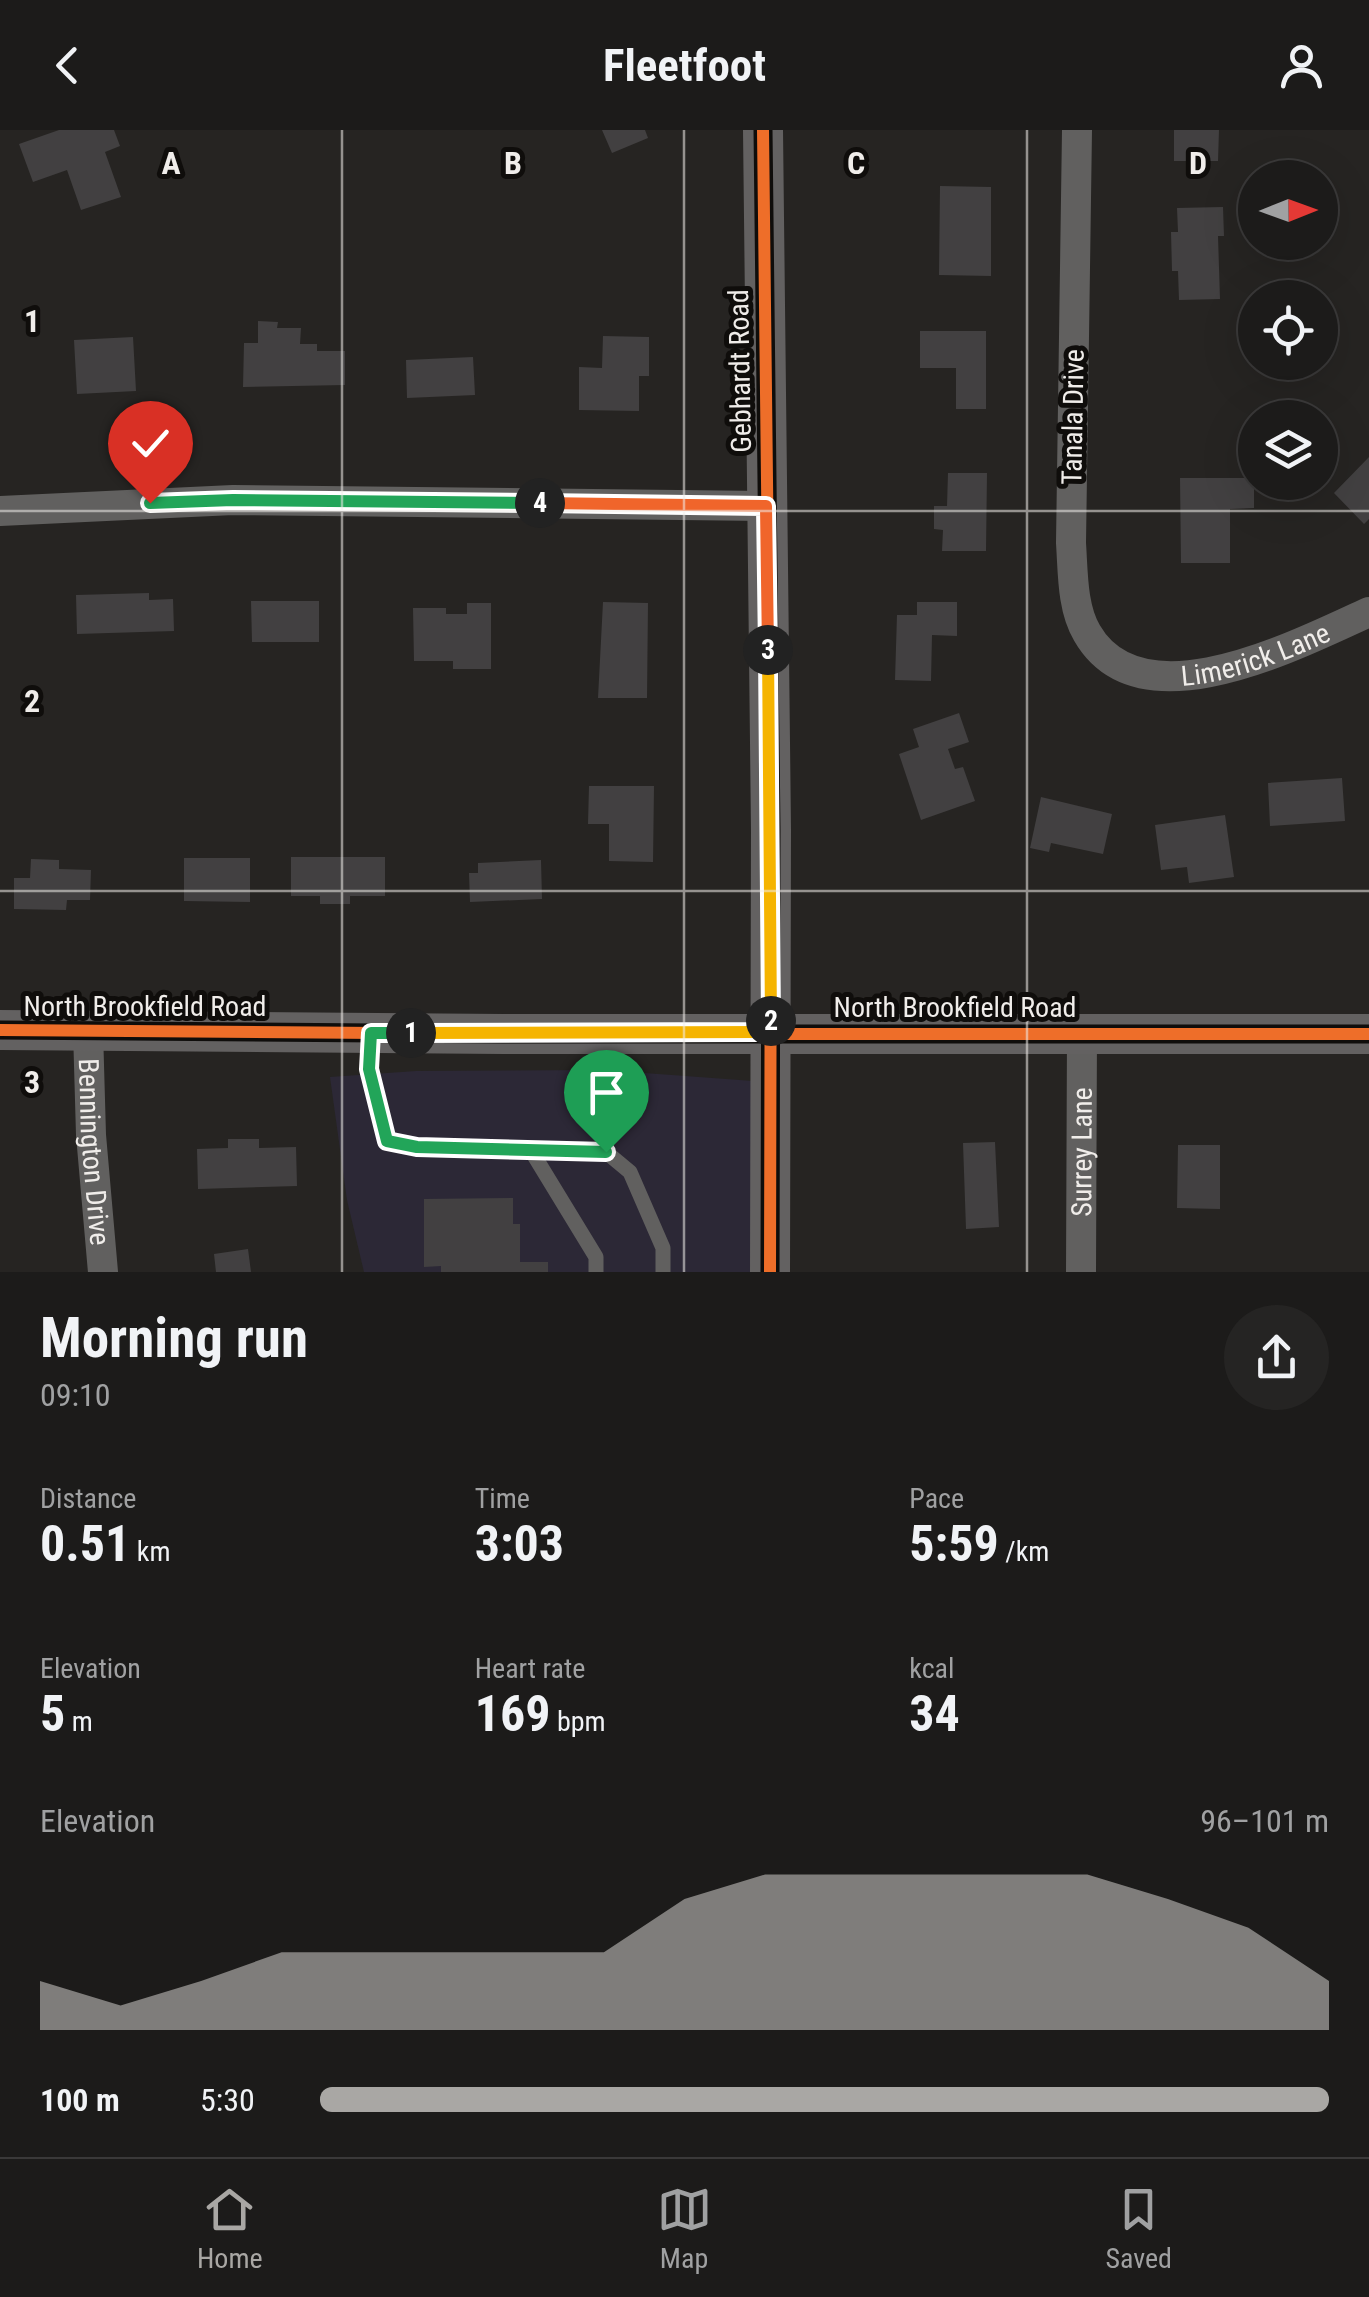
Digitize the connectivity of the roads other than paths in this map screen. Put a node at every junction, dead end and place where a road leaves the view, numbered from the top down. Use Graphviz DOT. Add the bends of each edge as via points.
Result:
graph roads {
  1 [pos="762,130"];
  2 [pos="1077,130"];
  3 [pos="766,506"];
  4 [pos="0,511"];
  5 [pos="1369,612"];
  6 [pos="1140,672"];
  7 [pos="0,1030"];
  8 [pos="88,1030"];
  9 [pos="771,1032"];
  10 [pos="1082,1032"];
  11 [pos="371,1033"];
  12 [pos="1369,1034"];
  13 [pos="532,1152"];
  14 [pos="102,1272"];
  15 [pos="596,1272"];
  16 [pos="663,1272"];
  17 [pos="770,1272"];
  18 [pos="1082,1272"];
  1 -- 3 [label="street, Gebhardt Road"];
  2 -- 6 [label="street, Tanala Drive" via="1074,587 1086,632 1101,652"];
  3 -- 4 [label="street" via="233,500"];
  3 -- 9 [label="street, Gebhardt Road"];
  5 -- 6 [label="street, Limerick Lane" via="1238,667 1169,676"];
  7 -- 8 [label="street, North Brookfield Road"];
  8 -- 11 [label="street, North Brookfield Road"];
  8 -- 14 [label="street, Bennington Drive"];
  9 -- 10 [label="street, North Brookfield Road"];
  9 -- 11 [label="street, North Brookfield Road"];
  9 -- 17 [label="street, Gebhardt Road"];
  10 -- 12 [label="street, North Brookfield Road"];
  10 -- 18 [label="street, Surrey Lane"];
  11 -- 13 [label="lane" via="369,1069 387,1141"];
  13 -- 15 [label="lane" via="596,1257"];
  13 -- 16 [label="lane" via="606,1152 630,1172 663,1248"];
}
